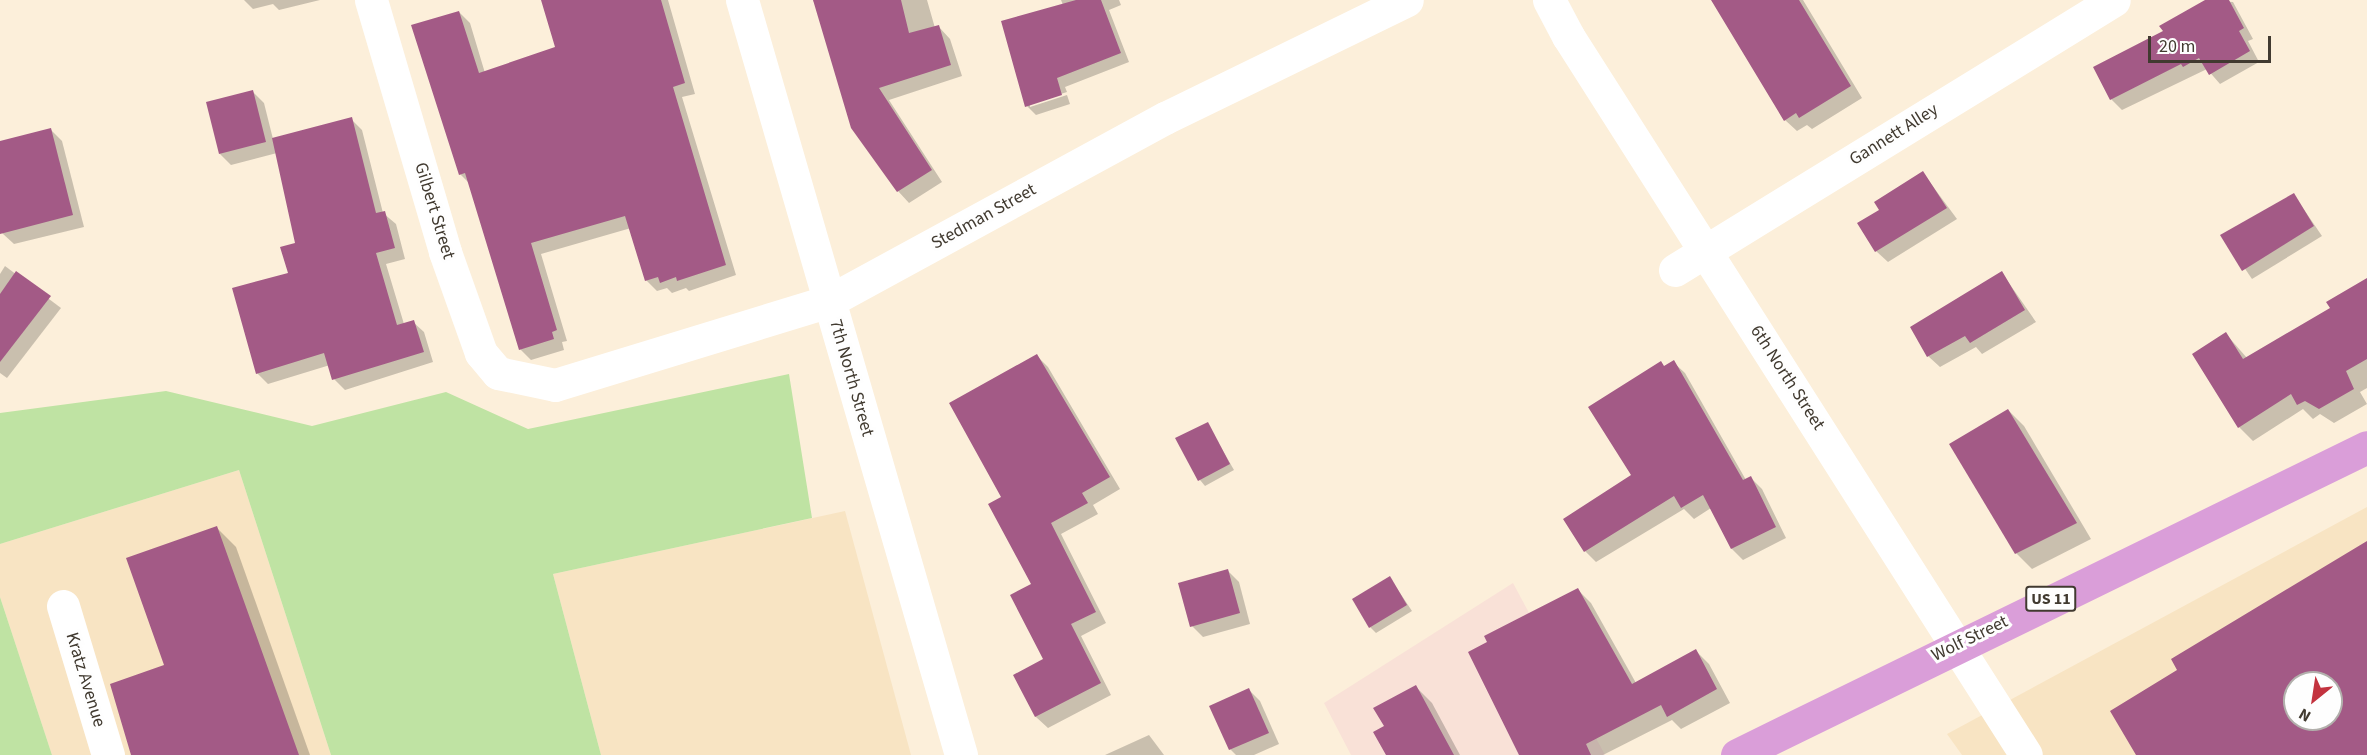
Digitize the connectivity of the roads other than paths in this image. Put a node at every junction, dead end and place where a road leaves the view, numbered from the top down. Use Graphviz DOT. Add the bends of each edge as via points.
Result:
graph roads {
  1 [pos="370,0"];
  2 [pos="742,0"];
  3 [pos="1407,0"];
  4 [pos="1549,0"];
  5 [pos="2114,0"];
  6 [pos="1706,251"];
  7 [pos="1675,270"];
  8 [pos="829,301"];
  9 [pos="542,384"];
  10 [pos="2367,447"];
  11 [pos="63,606"];
  12 [pos="1958,644"];
  13 [pos="108,755"];
  14 [pos="961,755"];
  15 [pos="1737,755"];
  16 [pos="2026,755"];
  1 -- 9 [label="street, Gilbert Street" via="445,252 481,353 498,373"];
  2 -- 8 [label="street, 7th North Street"];
  3 -- 8 [label="street, Stedman Street" via="1165,118"];
  4 -- 6 [label="street, 6th North Street"];
  5 -- 6 [label="street, Gannett Alley"];
  6 -- 7 [label="street, Gannett Alley"];
  6 -- 12 [label="street, 6th North Street"];
  8 -- 9 [label="street, Stedman Street" via="555,385"];
  8 -- 14 [label="street, 7th North Street"];
  10 -- 12 [label="main road, Wolf Street / US 11"];
  11 -- 13 [label="street, Kratz Avenue"];
  12 -- 15 [label="main road, Wolf Street / US 11"];
  12 -- 16 [label="street, 6th North Street"];
}
